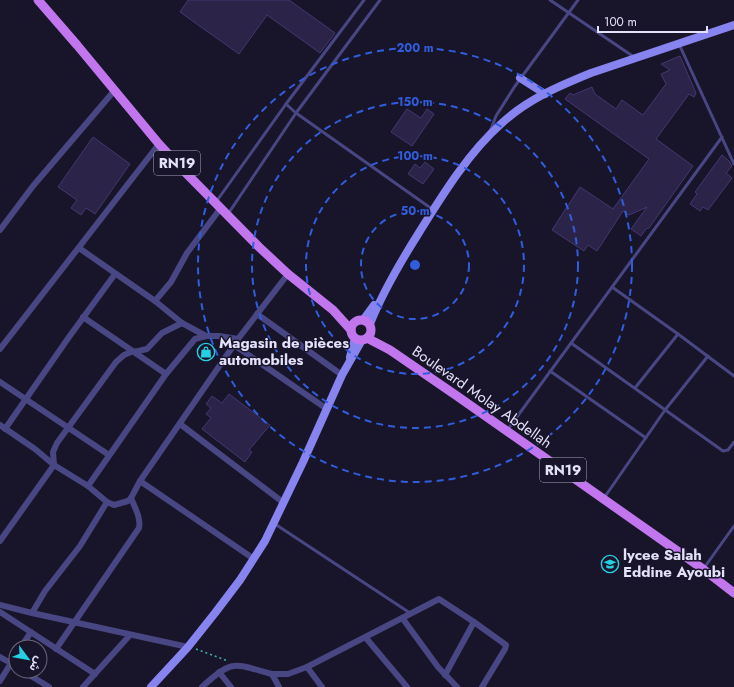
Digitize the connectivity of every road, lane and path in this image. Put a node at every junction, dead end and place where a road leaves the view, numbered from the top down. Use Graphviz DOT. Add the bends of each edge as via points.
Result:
graph roads {
  1 [pos="38,0"];
  2 [pos="364,0"];
  3 [pos="380,0"];
  4 [pos="550,0"];
  5 [pos="578,0"];
  6 [pos="568,13"];
  7 [pos="734,26"];
  8 [pos="679,44"];
  9 [pos="637,58"];
  10 [pos="520,78"];
  11 [pos="114,91"];
  12 [pos="545,94"];
  13 [pos="286,104"];
  14 [pos="296,113"];
  15 [pos="489,135"];
  16 [pos="722,137"];
  17 [pos="159,144"];
  18 [pos="734,164"];
  19 [pos="221,209"];
  20 [pos="433,210"];
  21 [pos="0,230"];
  22 [pos="79,248"];
  23 [pos="115,274"];
  24 [pos="288,274"];
  25 [pos="612,287"];
  26 [pos="155,301"];
  27 [pos="257,314"];
  28 [pos="83,317"];
  29 [pos="182,323"];
  30 [pos="362,330"];
  31 [pos="678,334"];
  32 [pos="206,336"];
  33 [pos="236,342"];
  34 [pos="571,343"];
  35 [pos="0,350"];
  36 [pos="131,352"];
  37 [pos="708,356"];
  38 [pos="550,371"];
  39 [pos="166,374"];
  40 [pos="342,375"];
  41 [pos="734,376"];
  42 [pos="0,382"];
  43 [pos="635,388"];
  44 [pos="26,398"];
  45 [pos="327,409"];
  46 [pos="665,410"];
  47 [pos="180,424"];
  48 [pos="2,427"];
  49 [pos="68,427"];
  50 [pos="507,431"];
  51 [pos="646,438"];
  52 [pos="734,442"];
  53 [pos="109,455"];
  54 [pos="54,464"];
  55 [pos="140,481"];
  56 [pos="88,486"];
  57 [pos="131,498"];
  58 [pos="604,499"];
  59 [pos="108,502"];
  60 [pos="284,503"];
  61 [pos="274,524"];
  62 [pos="734,526"];
  63 [pos="0,540"];
  64 [pos="254,559"];
  65 [pos="703,569"];
  66 [pos="734,593"];
  67 [pos="0,605"];
  68 [pos="0,612"];
  69 [pos="32,613"];
  70 [pos="412,614"];
  71 [pos="403,619"];
  72 [pos="474,622"];
  73 [pos="74,623"];
  74 [pos="31,632"];
  75 [pos="130,635"];
  76 [pos="366,638"];
  77 [pos="26,639"];
  78 [pos="188,647"];
  79 [pos="56,648"];
  80 [pos="237,665"];
  81 [pos="307,667"];
  82 [pos="8,671"];
  83 [pos="219,672"];
  84 [pos="95,674"];
  85 [pos="272,674"];
  86 [pos="444,675"];
  87 [pos="39,680"];
  88 [pos="0,681"];
  89 [pos="35,687"];
  90 [pos="49,687"];
  91 [pos="83,687"];
  92 [pos="151,687"];
  93 [pos="202,687"];
  94 [pos="231,687"];
  95 [pos="279,687"];
  96 [pos="322,687"];
  97 [pos="407,687"];
  98 [pos="457,687"];
  99 [pos="482,687"];
  1 -- 11 [label="main road, RN19"];
  2 -- 13 [label="lane"];
  3 -- 14 [label="lane"];
  4 -- 6 [label="lane"];
  5 -- 6 [label="lane"];
  6 -- 9 [label="lane"];
  6 -- 10 [label="lane"];
  7 -- 8 [label="main road"];
  8 -- 9 [label="main road"];
  8 -- 16 [label="lane"];
  9 -- 12 [label="main road" via="591,73"];
  10 -- 12 [label="main road"];
  10 -- 15 [label="lane" via="496,116"];
  11 -- 17 [label="main road, RN19"];
  11 -- 21 [label="street" via="33,186"];
  12 -- 15 [label="main road" via="519,109"];
  13 -- 14 [label="lane"];
  13 -- 19 [label="lane"];
  14 -- 19 [label="lane"];
  14 -- 20 [label="lane"];
  15 -- 20 [label="main road"];
  16 -- 18 [label="lane"];
  16 -- 25 [label="lane"];
  17 -- 19 [label="main road, RN19"];
  17 -- 22 [label="street"];
  19 -- 24 [label="main road, RN19"];
  19 -- 26 [label="street"];
  20 -- 30 [label="main road"];
  22 -- 23 [label="street"];
  22 -- 35 [label="street"];
  23 -- 26 [label="street"];
  23 -- 28 [label="street"];
  24 -- 27 [label="street"];
  24 -- 30 [label="main road, RN19"];
  25 -- 31 [label="lane"];
  25 -- 34 [label="lane"];
  26 -- 29 [label="street"];
  27 -- 33 [label="street"];
  27 -- 40 [label="street"];
  28 -- 36 [label="street"];
  28 -- 44 [label="street"];
  29 -- 32 [label="street"];
  29 -- 36 [label="street" via="162,333 147,349"];
  30 -- 40 [label="main road"];
  30 -- 50 [label="main road, Boulevard Molay Abdellah / RN19"];
  31 -- 37 [label="lane"];
  31 -- 43 [label="lane"];
  32 -- 33 [label="street" via="219,336"];
  32 -- 39 [label="street" via="195,339"];
  33 -- 45 [label="street"];
  33 -- 47 [label="street"];
  34 -- 38 [label="lane"];
  34 -- 43 [label="lane"];
  36 -- 39 [label="street"];
  36 -- 49 [label="street" via="116,362"];
  37 -- 41 [label="lane"];
  37 -- 46 [label="lane"];
  38 -- 50 [label="lane"];
  38 -- 51 [label="lane"];
  39 -- 53 [label="street"];
  40 -- 45 [label="main road"];
  42 -- 44 [label="street"];
  43 -- 46 [label="lane"];
  44 -- 48 [label="street"];
  44 -- 49 [label="street"];
  45 -- 60 [label="main road"];
  46 -- 51 [label="lane"];
  46 -- 52 [label="lane" via="722,451 728,450"];
  47 -- 55 [label="street"];
  47 -- 60 [label="street"];
  48 -- 54 [label="street"];
  49 -- 53 [label="street"];
  49 -- 54 [label="street" via="54,448"];
  50 -- 58 [label="main road, Boulevard Molay Abdellah / RN19"];
  51 -- 58 [label="lane"];
  53 -- 56 [label="street"];
  54 -- 56 [label="street"];
  54 -- 63 [label="street"];
  55 -- 57 [label="street"];
  55 -- 64 [label="street"];
  56 -- 59 [label="street"];
  57 -- 59 [label="street" via="122,504 114,505"];
  57 -- 73 [label="street" via="139,517 139,528"];
  58 -- 65 [label="main road, Boulevard Molay Abdellah / RN19"];
  59 -- 69 [label="street" via="80,546 44,590"];
  60 -- 61 [label="main road"];
  61 -- 64 [label="main road"];
  61 -- 70 [label="lane"];
  62 -- 65 [label="lane"];
  64 -- 78 [label="main road"];
  65 -- 66 [label="main road, Boulevard Molay Abdellah / RN19"];
  67 -- 69 [label="street"];
  68 -- 74 [label="street"];
  69 -- 73 [label="street"];
  70 -- 71 [label="street"];
  70 -- 72 [label="street" via="440,599"];
  71 -- 76 [label="street"];
  71 -- 86 [label="street"];
  72 -- 86 [label="street"];
  72 -- 99 [label="street" via="506,646"];
  73 -- 75 [label="street"];
  73 -- 79 [label="street"];
  74 -- 77 [label="street"];
  74 -- 79 [label="street"];
  75 -- 78 [label="street"];
  75 -- 84 [label="street"];
  76 -- 81 [label="street"];
  76 -- 97 [label="street"];
  78 -- 80 [label="path"];
  78 -- 92 [label="main road"];
  79 -- 84 [label="street"];
  80 -- 83 [label="street"];
  80 -- 85 [label="street"];
  81 -- 85 [label="street" via="288,674"];
  81 -- 96 [label="street"];
  82 -- 88 [label="street"];
  83 -- 93 [label="street"];
  83 -- 94 [label="street"];
  84 -- 91 [label="street"];
  85 -- 95 [label="street"];
  86 -- 98 [label="street"];
  87 -- 89 [label="street"];
  87 -- 90 [label="street"];
}
